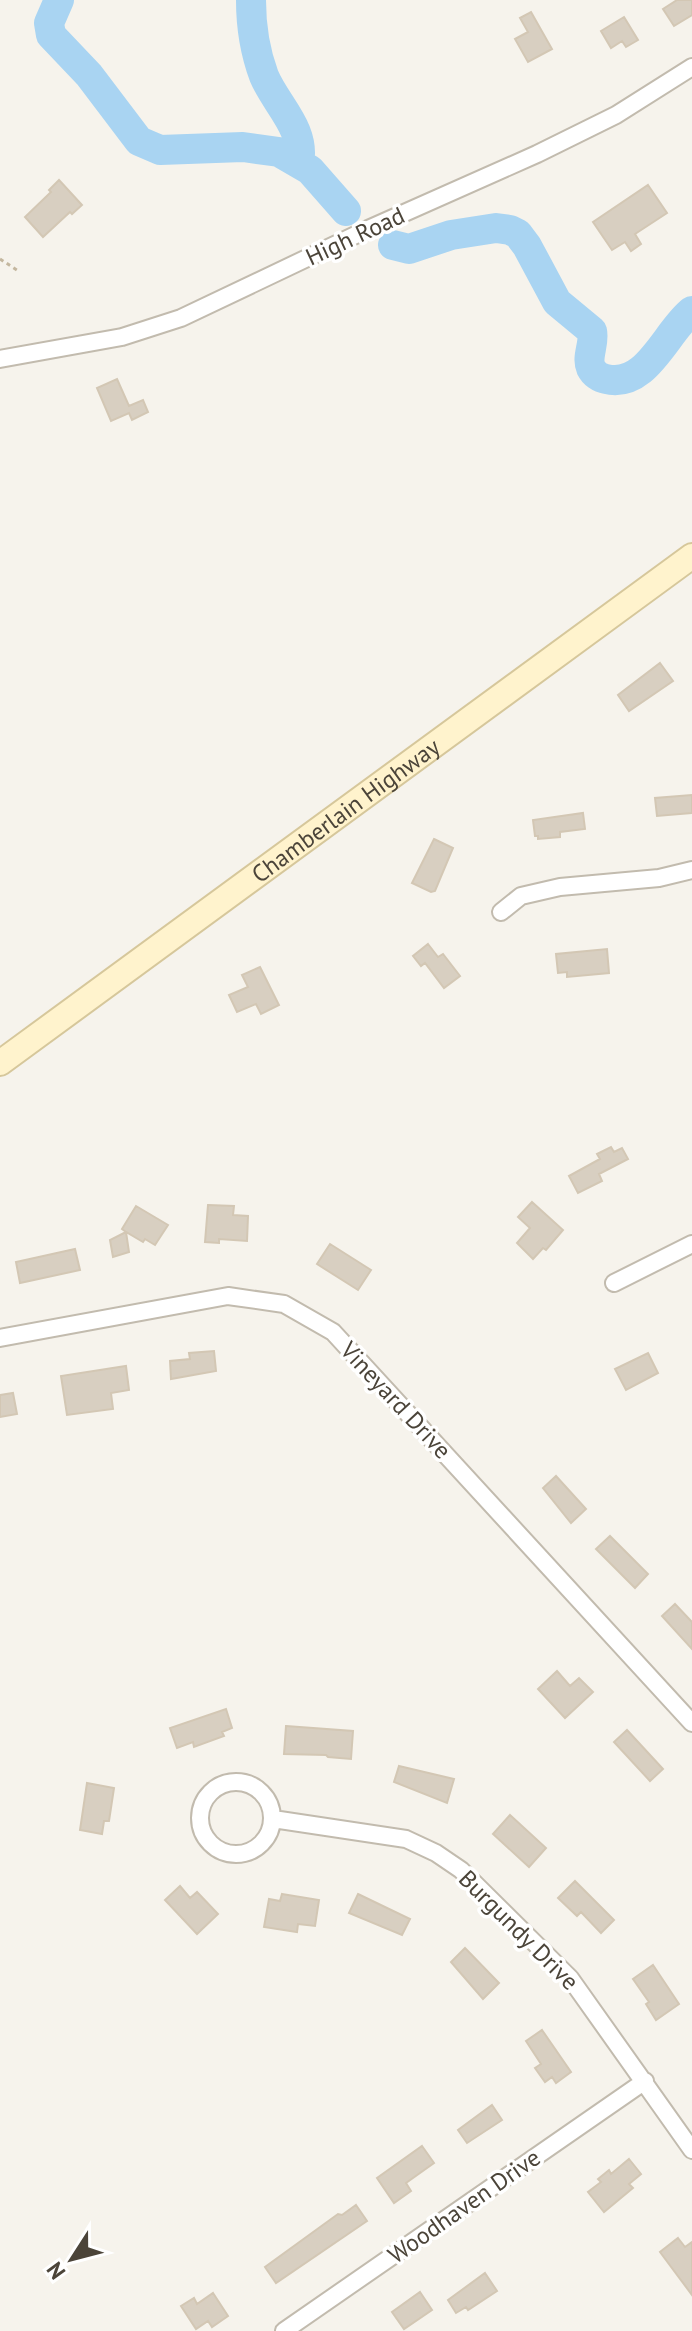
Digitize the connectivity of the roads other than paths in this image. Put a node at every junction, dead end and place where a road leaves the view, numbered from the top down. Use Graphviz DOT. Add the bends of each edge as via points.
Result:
graph roads {
  1 [pos="692,67"];
  2 [pos="0,359"];
  3 [pos="692,556"];
  4 [pos="692,870"];
  5 [pos="501,912"];
  6 [pos="0,1063"];
  7 [pos="692,1244"];
  8 [pos="614,1283"];
  9 [pos="0,1338"];
  10 [pos="692,1723"];
  11 [pos="273,1819"];
  12 [pos="645,2081"];
  13 [pos="692,2150"];
  14 [pos="284,2331"];
  1 -- 2 [label="street, High Road" via="616,115 537,154 181,318 122,337"];
  3 -- 6 [label="main road, Chamberlain Highway"];
  4 -- 5 [label="street" via="560,887 521,896"];
  7 -- 8 [label="street"];
  9 -- 10 [label="street, Vineyard Drive" via="228,1296 284,1304 333,1332"];
  11 -- 11 [label="street" via="263,1793 237,1782 211,1792 200,1817 210,1844 236,1855 262,1845"];
  11 -- 12 [label="street, Burgundy Drive" via="406,1839 461,1870 570,1978"];
  12 -- 13 [label="street, Burgundy Drive"];
  12 -- 14 [label="street, Woodhaven Drive"];
}
